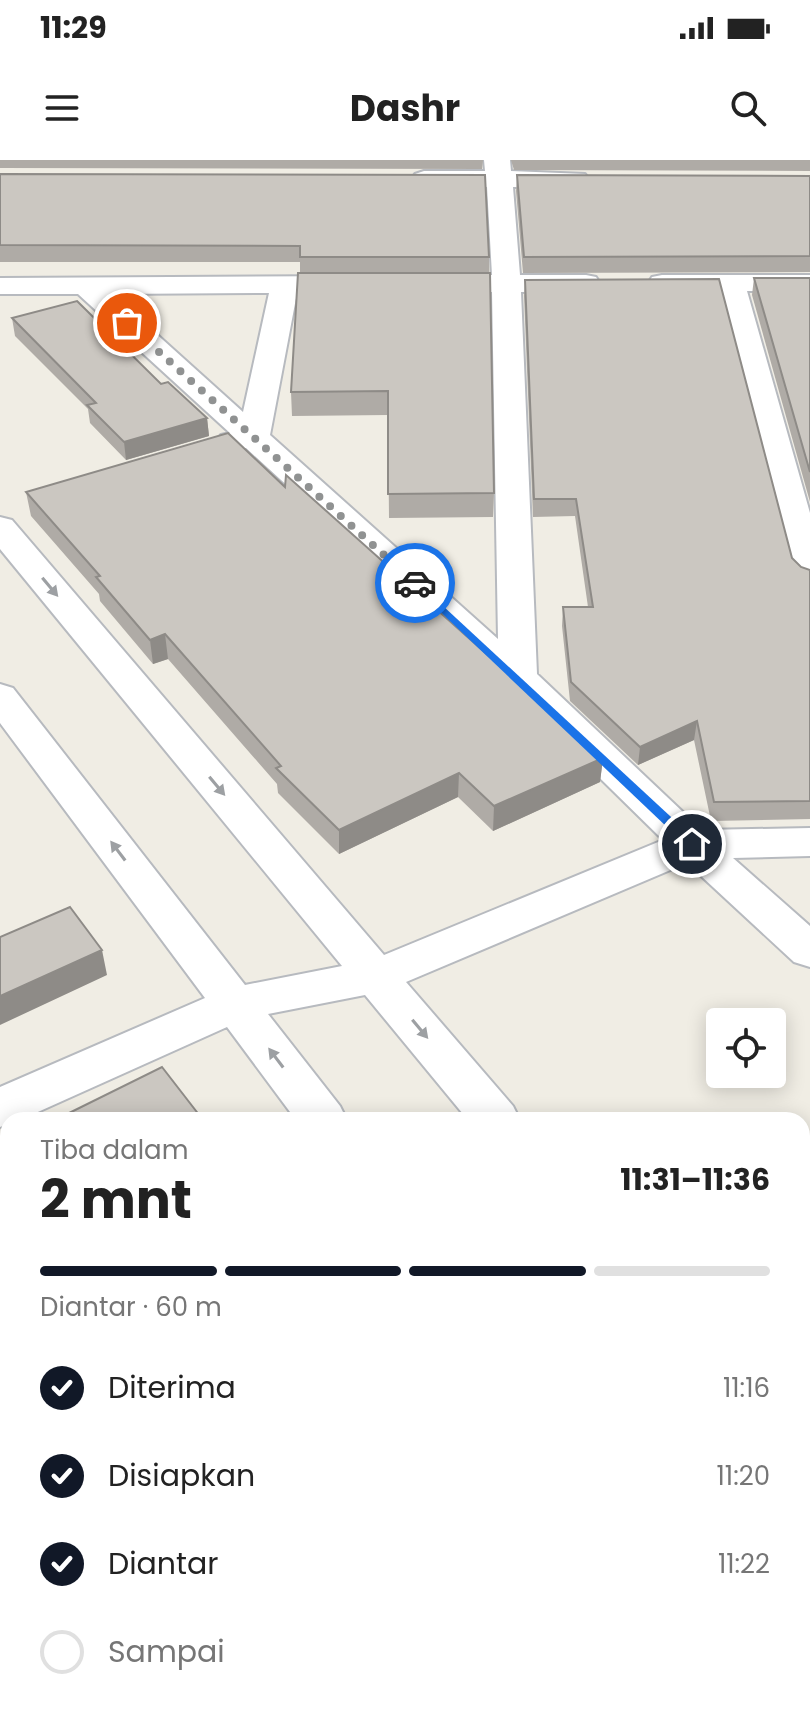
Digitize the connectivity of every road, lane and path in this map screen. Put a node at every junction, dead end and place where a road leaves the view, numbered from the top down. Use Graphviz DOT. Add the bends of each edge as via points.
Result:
graph roads {
  1 [pos="498,170"];
  2 [pos="405,179"];
  3 [pos="608,180"];
  4 [pos="731,283"];
  5 [pos="810,283"];
  6 [pos="285,284"];
  7 [pos="507,284"];
  8 [pos="85,285"];
  9 [pos="0,286"];
  10 [pos="254,436"];
  11 [pos="199,452"];
  12 [pos="5,515"];
  13 [pos="810,575"];
  14 [pos="518,677"];
  15 [pos="0,696"];
  16 [pos="810,842"];
  17 [pos="692,844"];
  18 [pos="810,951"];
  19 [pos="376,976"];
  20 [pos="235,1004"];
  21 [pos="0,1108"];
  22 [pos="317,1112"];
  23 [pos="489,1112"];
  1 -- 2 [label="street"];
  1 -- 3 [label="street"];
  1 -- 7 [label="street"];
  4 -- 5 [label="street"];
  4 -- 7 [label="street"];
  4 -- 13 [label="street"];
  6 -- 7 [label="street"];
  6 -- 8 [label="street"];
  6 -- 10 [label="street"];
  7 -- 14 [label="street"];
  8 -- 9 [label="street"];
  8 -- 10 [label="street"];
  10 -- 11 [label="street"];
  10 -- 14 [label="street"];
  12 -- 19 [label="street, one-way"];
  14 -- 17 [label="street"];
  20 -- 15 [label="street, one-way"];
  16 -- 17 [label="street"];
  17 -- 18 [label="street"];
  17 -- 19 [label="street"];
  19 -- 20 [label="street"];
  19 -- 23 [label="street, one-way"];
  20 -- 21 [label="street"];
  22 -- 20 [label="street, one-way"];
}
